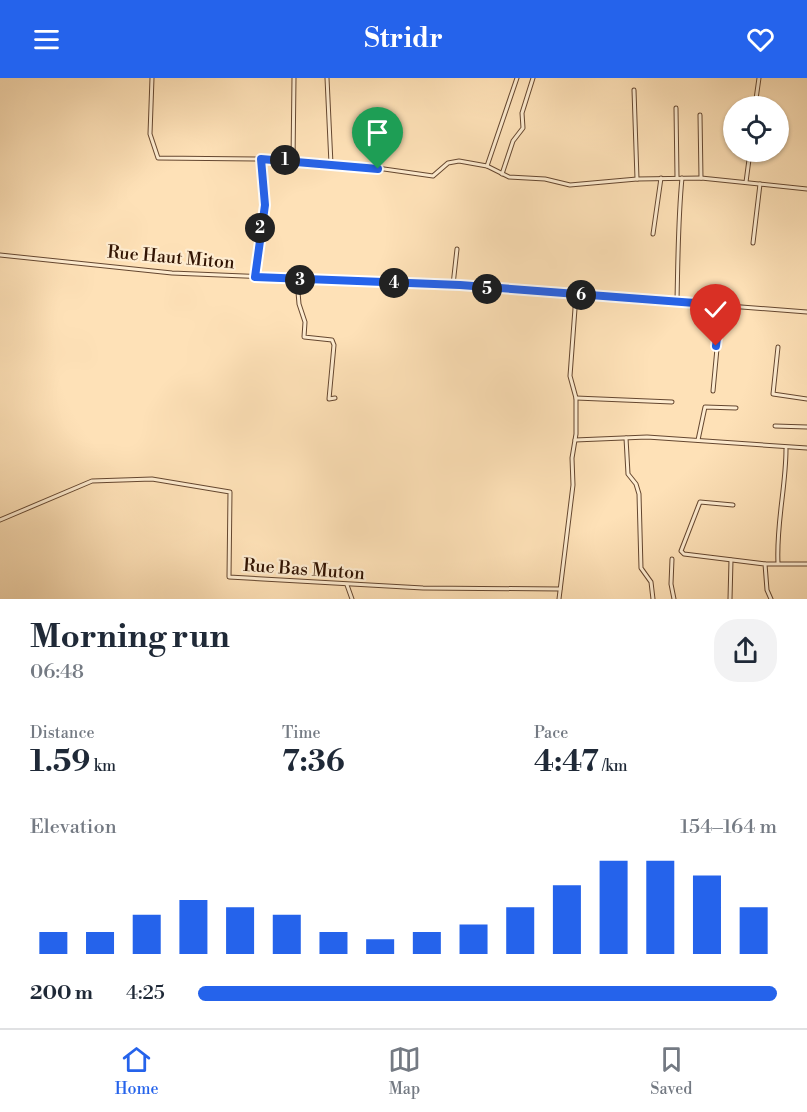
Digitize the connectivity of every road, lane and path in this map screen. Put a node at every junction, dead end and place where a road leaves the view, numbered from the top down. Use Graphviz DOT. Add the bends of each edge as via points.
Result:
graph roads {
  1 [pos="152,78"];
  2 [pos="294,78"];
  3 [pos="327,78"];
  4 [pos="517,78"];
  5 [pos="533,78"];
  6 [pos="759,78"];
  7 [pos="634,90"];
  8 [pos="756,96"];
  9 [pos="676,108"];
  10 [pos="700,115"];
  11 [pos="261,159"];
  12 [pos="293,161"];
  13 [pos="749,162"];
  14 [pos="331,165"];
  15 [pos="487,166"];
  16 [pos="502,174"];
  17 [pos="661,178"];
  18 [pos="679,178"];
  19 [pos="701,178"];
  20 [pos="637,179"];
  21 [pos="746,182"];
  22 [pos="760,184"];
  23 [pos="807,189"];
  24 [pos="653,234"];
  25 [pos="753,243"];
  26 [pos="457,249"];
  27 [pos="0,255"];
  28 [pos="255,277"];
  29 [pos="297,280"];
  30 [pos="453,285"];
  31 [pos="576,295"];
  32 [pos="677,300"];
  33 [pos="721,305"];
  34 [pos="807,312"];
  35 [pos="778,347"];
  36 [pos="713,391"];
  37 [pos="335,398"];
  38 [pos="576,398"];
  39 [pos="807,399"];
  40 [pos="672,402"];
  41 [pos="736,408"];
  42 [pos="775,426"];
  43 [pos="807,428"];
  44 [pos="626,437"];
  45 [pos="575,440"];
  46 [pos="698,440"];
  47 [pos="786,448"];
  48 [pos="807,448"];
  49 [pos="733,505"];
  50 [pos="0,520"];
  51 [pos="672,559"];
  52 [pos="731,560"];
  53 [pos="778,563"];
  54 [pos="765,564"];
  55 [pos="807,564"];
  56 [pos="347,585"];
  57 [pos="560,589"];
  58 [pos="352,599"];
  59 [pos="559,599"];
  60 [pos="653,599"];
  61 [pos="674,599"];
  62 [pos="730,599"];
  63 [pos="771,599"];
  1 -- 11 [label="street" via="150,134 158,158"];
  2 -- 12 [label="street"];
  3 -- 14 [label="street"];
  4 -- 15 [label="street"];
  5 -- 16 [label="street" via="522,113 523,128 513,141"];
  6 -- 8 [label="street"];
  7 -- 20 [label="street"];
  9 -- 18 [label="street"];
  10 -- 19 [label="street"];
  11 -- 12 [label="street"];
  11 -- 28 [label="street" via="265,205"];
  12 -- 14 [label="street"];
  13 -- 21 [label="street"];
  14 -- 15 [label="street" via="433,176 456,161"];
  15 -- 16 [label="street"];
  16 -- 20 [label="street" via="570,185"];
  17 -- 18 [label="street"];
  17 -- 20 [label="street"];
  17 -- 24 [label="street"];
  18 -- 19 [label="street"];
  18 -- 32 [label="street"];
  19 -- 21 [label="street"];
  21 -- 22 [label="street"];
  22 -- 23 [label="street"];
  22 -- 25 [label="street"];
  26 -- 30 [label="street"];
  27 -- 28 [label="street, Rue Haut Miton" via="172,273"];
  28 -- 29 [label="street, Rue Haut Miton"];
  29 -- 30 [label="street, Rue Haut Miton"];
  29 -- 37 [label="street" via="304,337 332,340 334,345 329,399"];
  30 -- 31 [label="street, Rue Haut Miton"];
  31 -- 32 [label="street, Rue Haut Miton"];
  31 -- 38 [label="street" via="570,376"];
  32 -- 33 [label="street, Rue Haut Miton"];
  33 -- 34 [label="street, Rue Haut Miton"];
  33 -- 36 [label="street"];
  35 -- 39 [label="street" via="773,394"];
  38 -- 40 [label="street"];
  38 -- 45 [label="street"];
  41 -- 46 [label="street" via="705,407"];
  42 -- 43 [label="street"];
  44 -- 45 [label="street"];
  44 -- 46 [label="street"];
  44 -- 60 [label="street" via="628,474 639,494 641,568 651,582"];
  45 -- 57 [label="street"];
  46 -- 47 [label="street"];
  47 -- 48 [label="street"];
  47 -- 53 [label="street" via="777,533"];
  49 -- 52 [label="street" via="700,502 681,551"];
  50 -- 56 [label="street, Rue Bas Muton" via="92,481 153,480 230,492 228,577"];
  51 -- 61 [label="street"];
  52 -- 54 [label="street"];
  52 -- 62 [label="street"];
  53 -- 54 [label="street"];
  53 -- 55 [label="street"];
  54 -- 63 [label="street"];
  56 -- 57 [label="street, Rue Bas Muton"];
  56 -- 58 [label="street"];
  57 -- 59 [label="street"];
}
